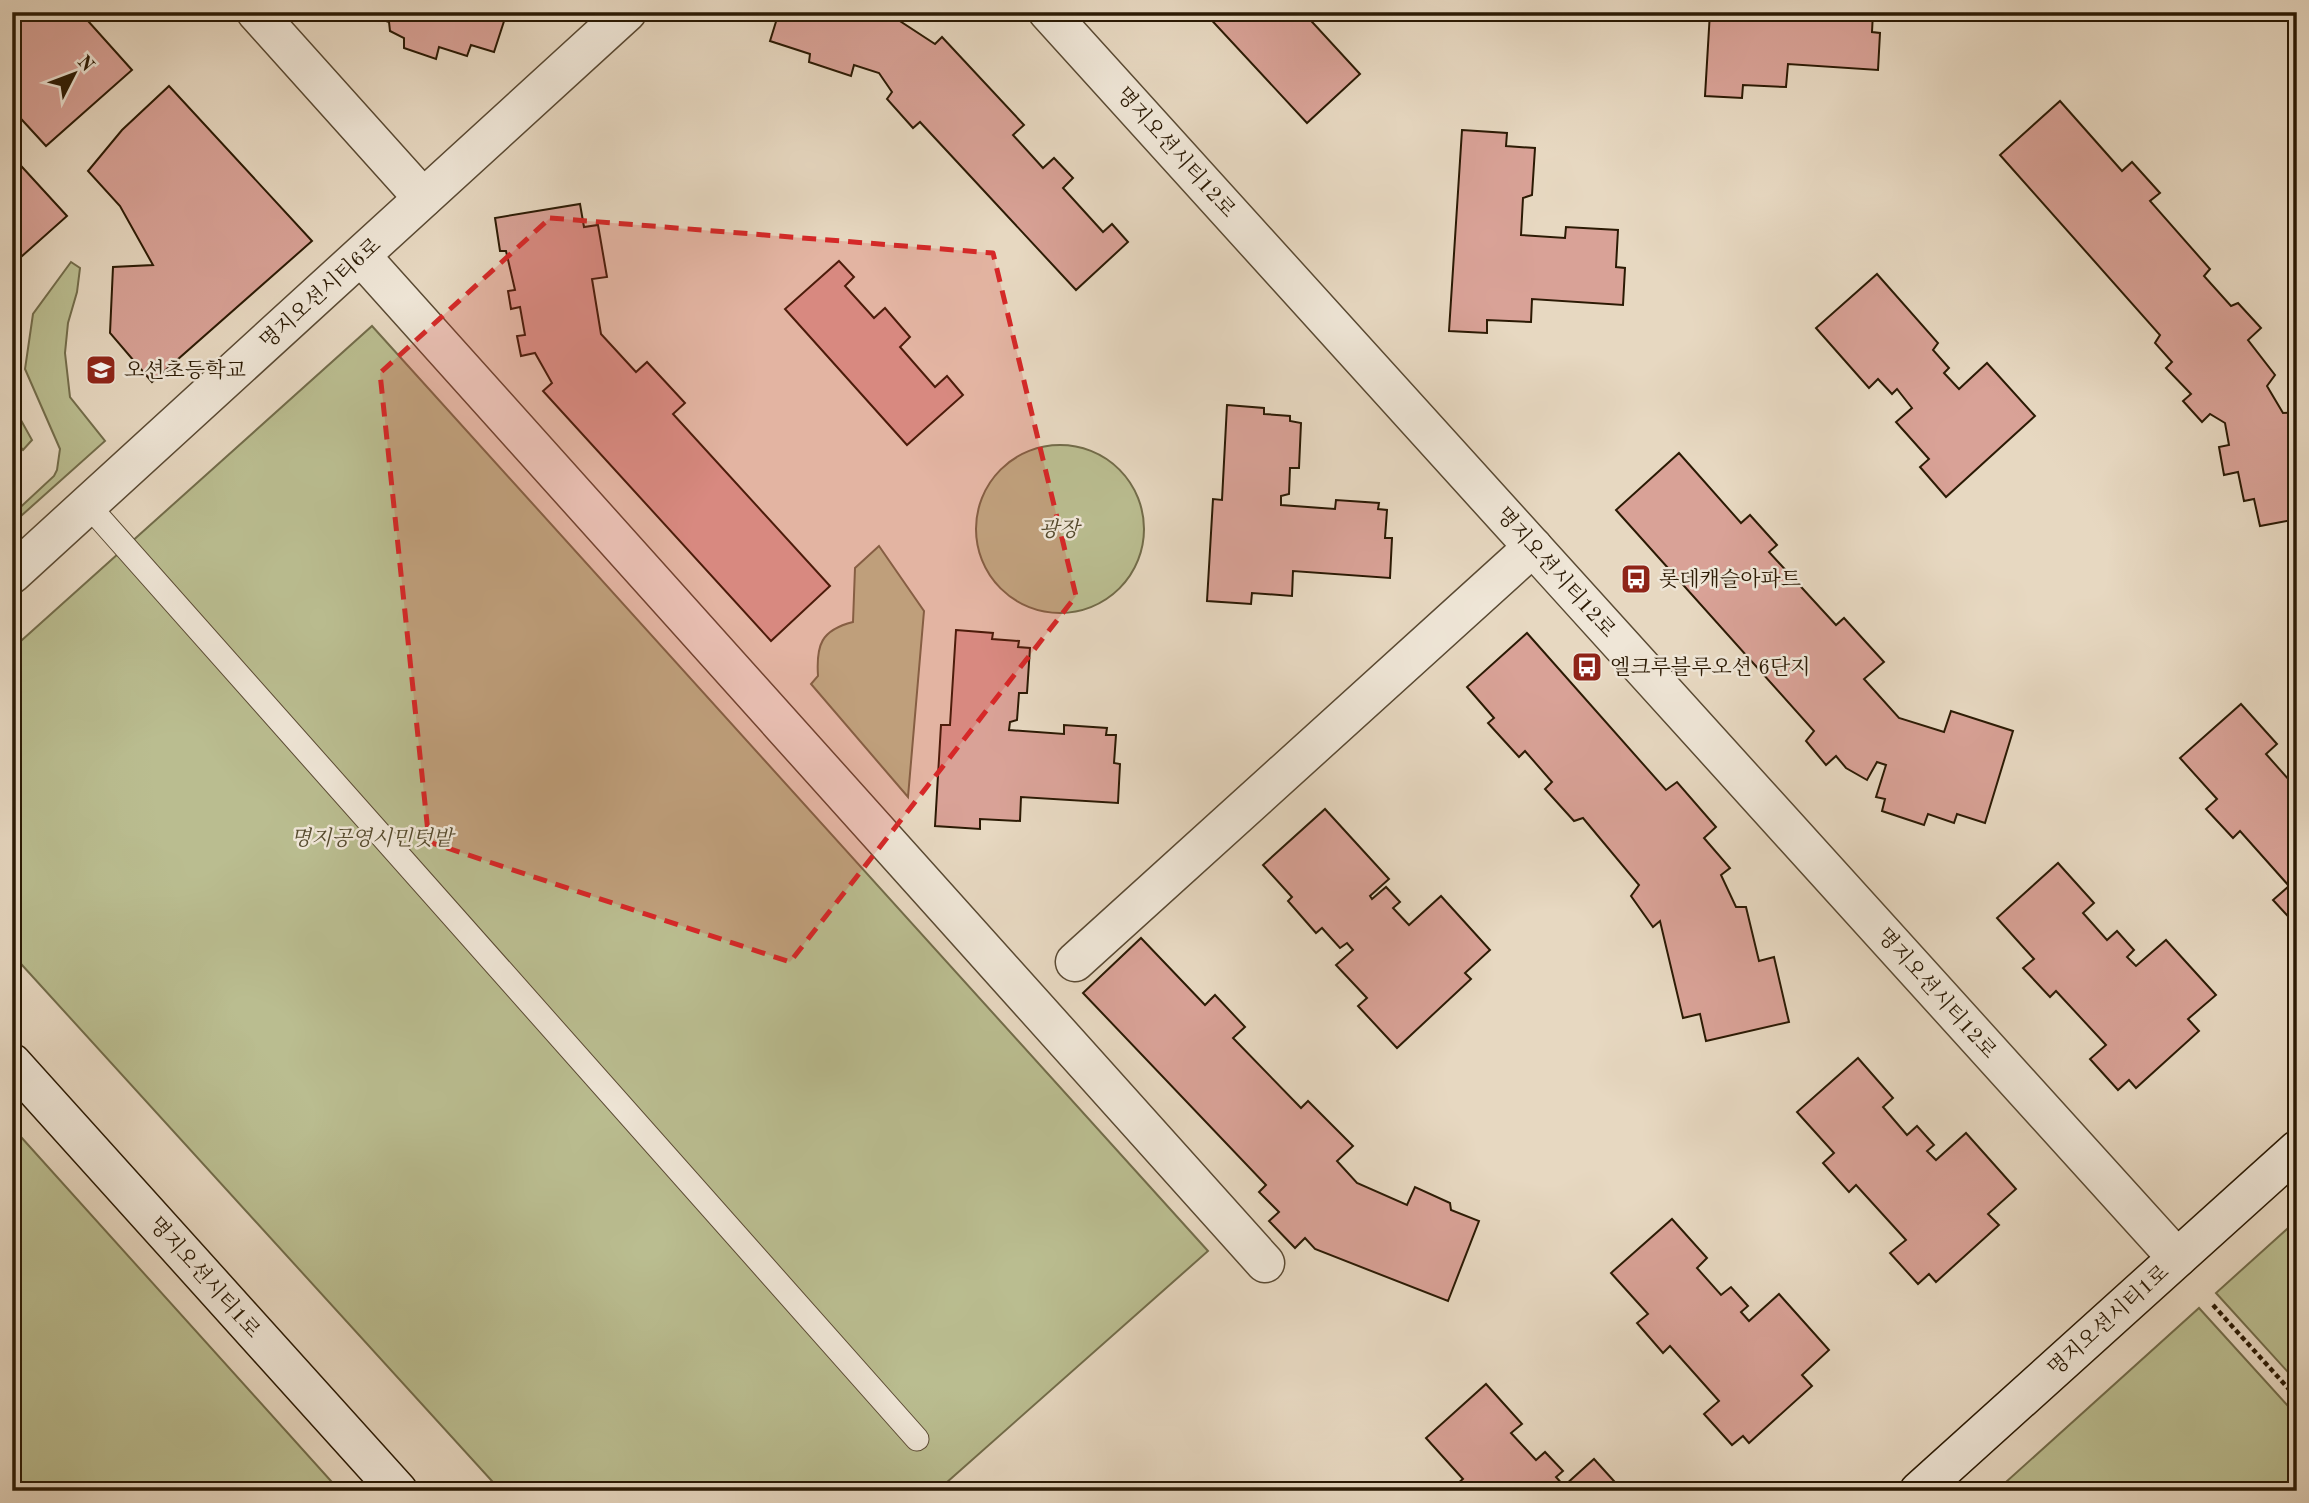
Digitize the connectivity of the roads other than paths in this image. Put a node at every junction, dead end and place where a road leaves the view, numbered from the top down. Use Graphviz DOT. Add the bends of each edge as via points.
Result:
graph roads {
  1 [pos="256,12"];
  2 [pos="627,12"];
  3 [pos="1048,12"];
  4 [pos="424,198"];
  5 [pos="361,256"];
  6 [pos="88,505"];
  7 [pos="1533,547"];
  8 [pos="12,573"];
  9 [pos="1075,962"];
  10 [pos="12,1063"];
  11 [pos="2297,1150"];
  12 [pos="2177,1258"];
  13 [pos="1265,1263"];
  14 [pos="917,1439"];
  15 [pos="398,1491"];
  16 [pos="1919,1491"];
  1 -- 4 [label="street"];
  2 -- 4 [label="street, 명지오션시티6로"];
  3 -- 7 [label="street, 명지오션시티12로"];
  4 -- 5 [label="street, 명지오션시티6로"];
  5 -- 6 [label="street, 명지오션시티6로"];
  5 -- 13 [label="street"];
  6 -- 8 [label="street, 명지오션시티6로"];
  6 -- 14 [label="lane"];
  7 -- 9 [label="street"];
  7 -- 12 [label="street, 명지오션시티12로"];
  10 -- 15 [label="street, 명지오션시티1로"];
  11 -- 12 [label="street, 명지오션시티1로"];
  12 -- 16 [label="street, 명지오션시티1로"];
}
